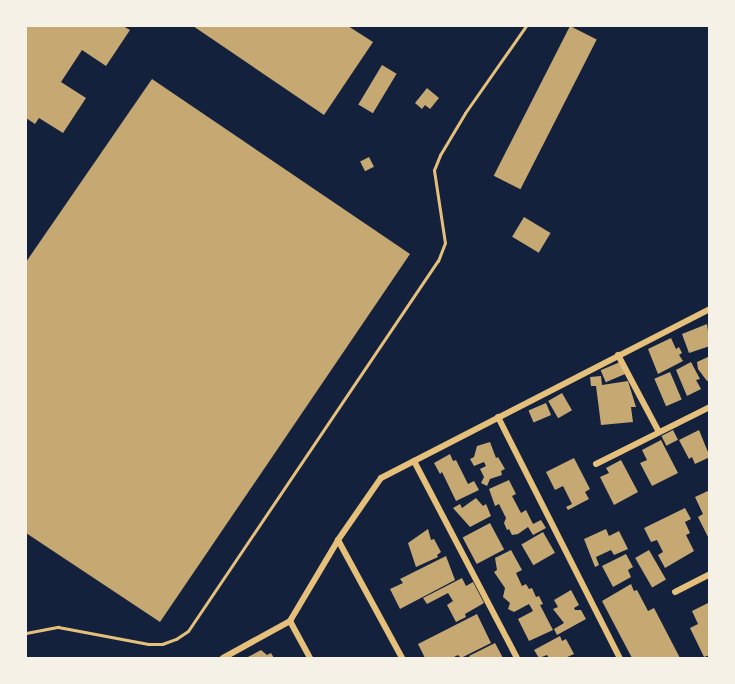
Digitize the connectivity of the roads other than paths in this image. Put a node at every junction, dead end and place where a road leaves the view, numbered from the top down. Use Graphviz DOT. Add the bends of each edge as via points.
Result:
graph roads {
  1 [pos="526,26"];
  2 [pos="710,309"];
  3 [pos="618,356"];
  4 [pos="710,407"];
  5 [pos="498,417"];
  6 [pos="659,432"];
  7 [pos="414,461"];
  8 [pos="596,464"];
  9 [pos="338,540"];
  10 [pos="710,574"];
  11 [pos="675,592"];
  12 [pos="290,621"];
  13 [pos="26,633"];
  14 [pos="223,658"];
  15 [pos="310,658"];
  16 [pos="402,658"];
  17 [pos="517,658"];
  18 [pos="620,658"];
  1 -- 13 [label="lane" via="465,113 434,170 445,243 438,261 188,631 162,644 58,627"];
  2 -- 3 [label="street"];
  3 -- 5 [label="street"];
  3 -- 6 [label="street"];
  4 -- 6 [label="street"];
  5 -- 7 [label="street"];
  5 -- 18 [label="street"];
  6 -- 8 [label="street"];
  7 -- 9 [label="street" via="374,484"];
  7 -- 17 [label="street"];
  9 -- 12 [label="street"];
  9 -- 16 [label="street"];
  10 -- 11 [label="street"];
  12 -- 14 [label="street"];
  12 -- 15 [label="street"];
}
